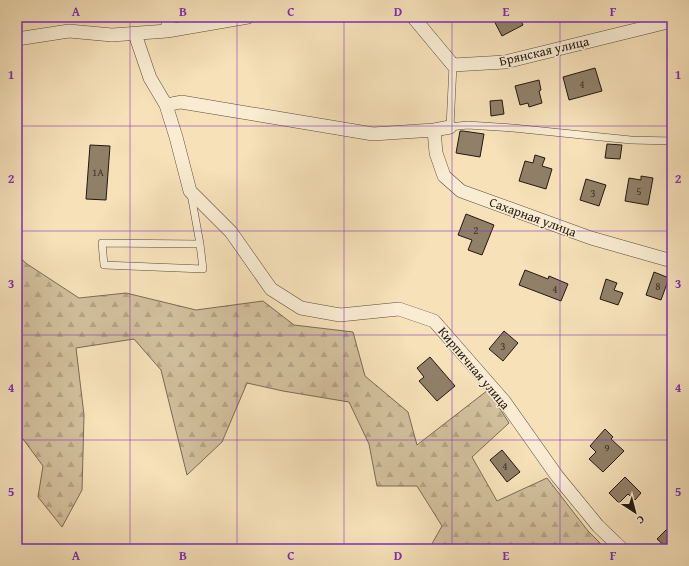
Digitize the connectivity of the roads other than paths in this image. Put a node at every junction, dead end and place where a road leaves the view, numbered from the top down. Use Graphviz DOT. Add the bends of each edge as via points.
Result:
graph roads {
  1 [pos="169,17"];
  2 [pos="248,17"];
  3 [pos="412,17"];
  4 [pos="672,21"];
  5 [pos="167,31"];
  6 [pos="135,34"];
  7 [pos="17,39"];
  8 [pos="453,65"];
  9 [pos="166,105"];
  10 [pos="450,127"];
  11 [pos="434,130"];
  12 [pos="672,141"];
  13 [pos="190,191"];
  14 [pos="200,244"];
  15 [pos="672,261"];
  16 [pos="622,549"];
  1 -- 5 [label="street"];
  2 -- 5 [label="street"];
  3 -- 8 [label="street"];
  4 -- 8 [label="street, Брянская улица" via="505,62"];
  5 -- 6 [label="street"];
  6 -- 7 [label="street" via="112,35 69,31"];
  6 -- 9 [label="street" via="150,78"];
  8 -- 10 [label="lane"];
  9 -- 11 [label="street" via="181,102 373,134"];
  9 -- 13 [label="street"];
  10 -- 11 [label="street"];
  10 -- 12 [label="lane" via="467,125 631,140"];
  11 -- 15 [label="street, Сахарная улица" via="436,154 444,176 461,191 591,238"];
  13 -- 14 [label="lane"];
  13 -- 16 [label="street, Кирпичная улица" via="231,232 271,289 301,308 340,315 399,309 434,321 504,401 557,476 598,526"];
  14 -- 14 [label="lane" via="102,243 104,265 203,269"];
}
